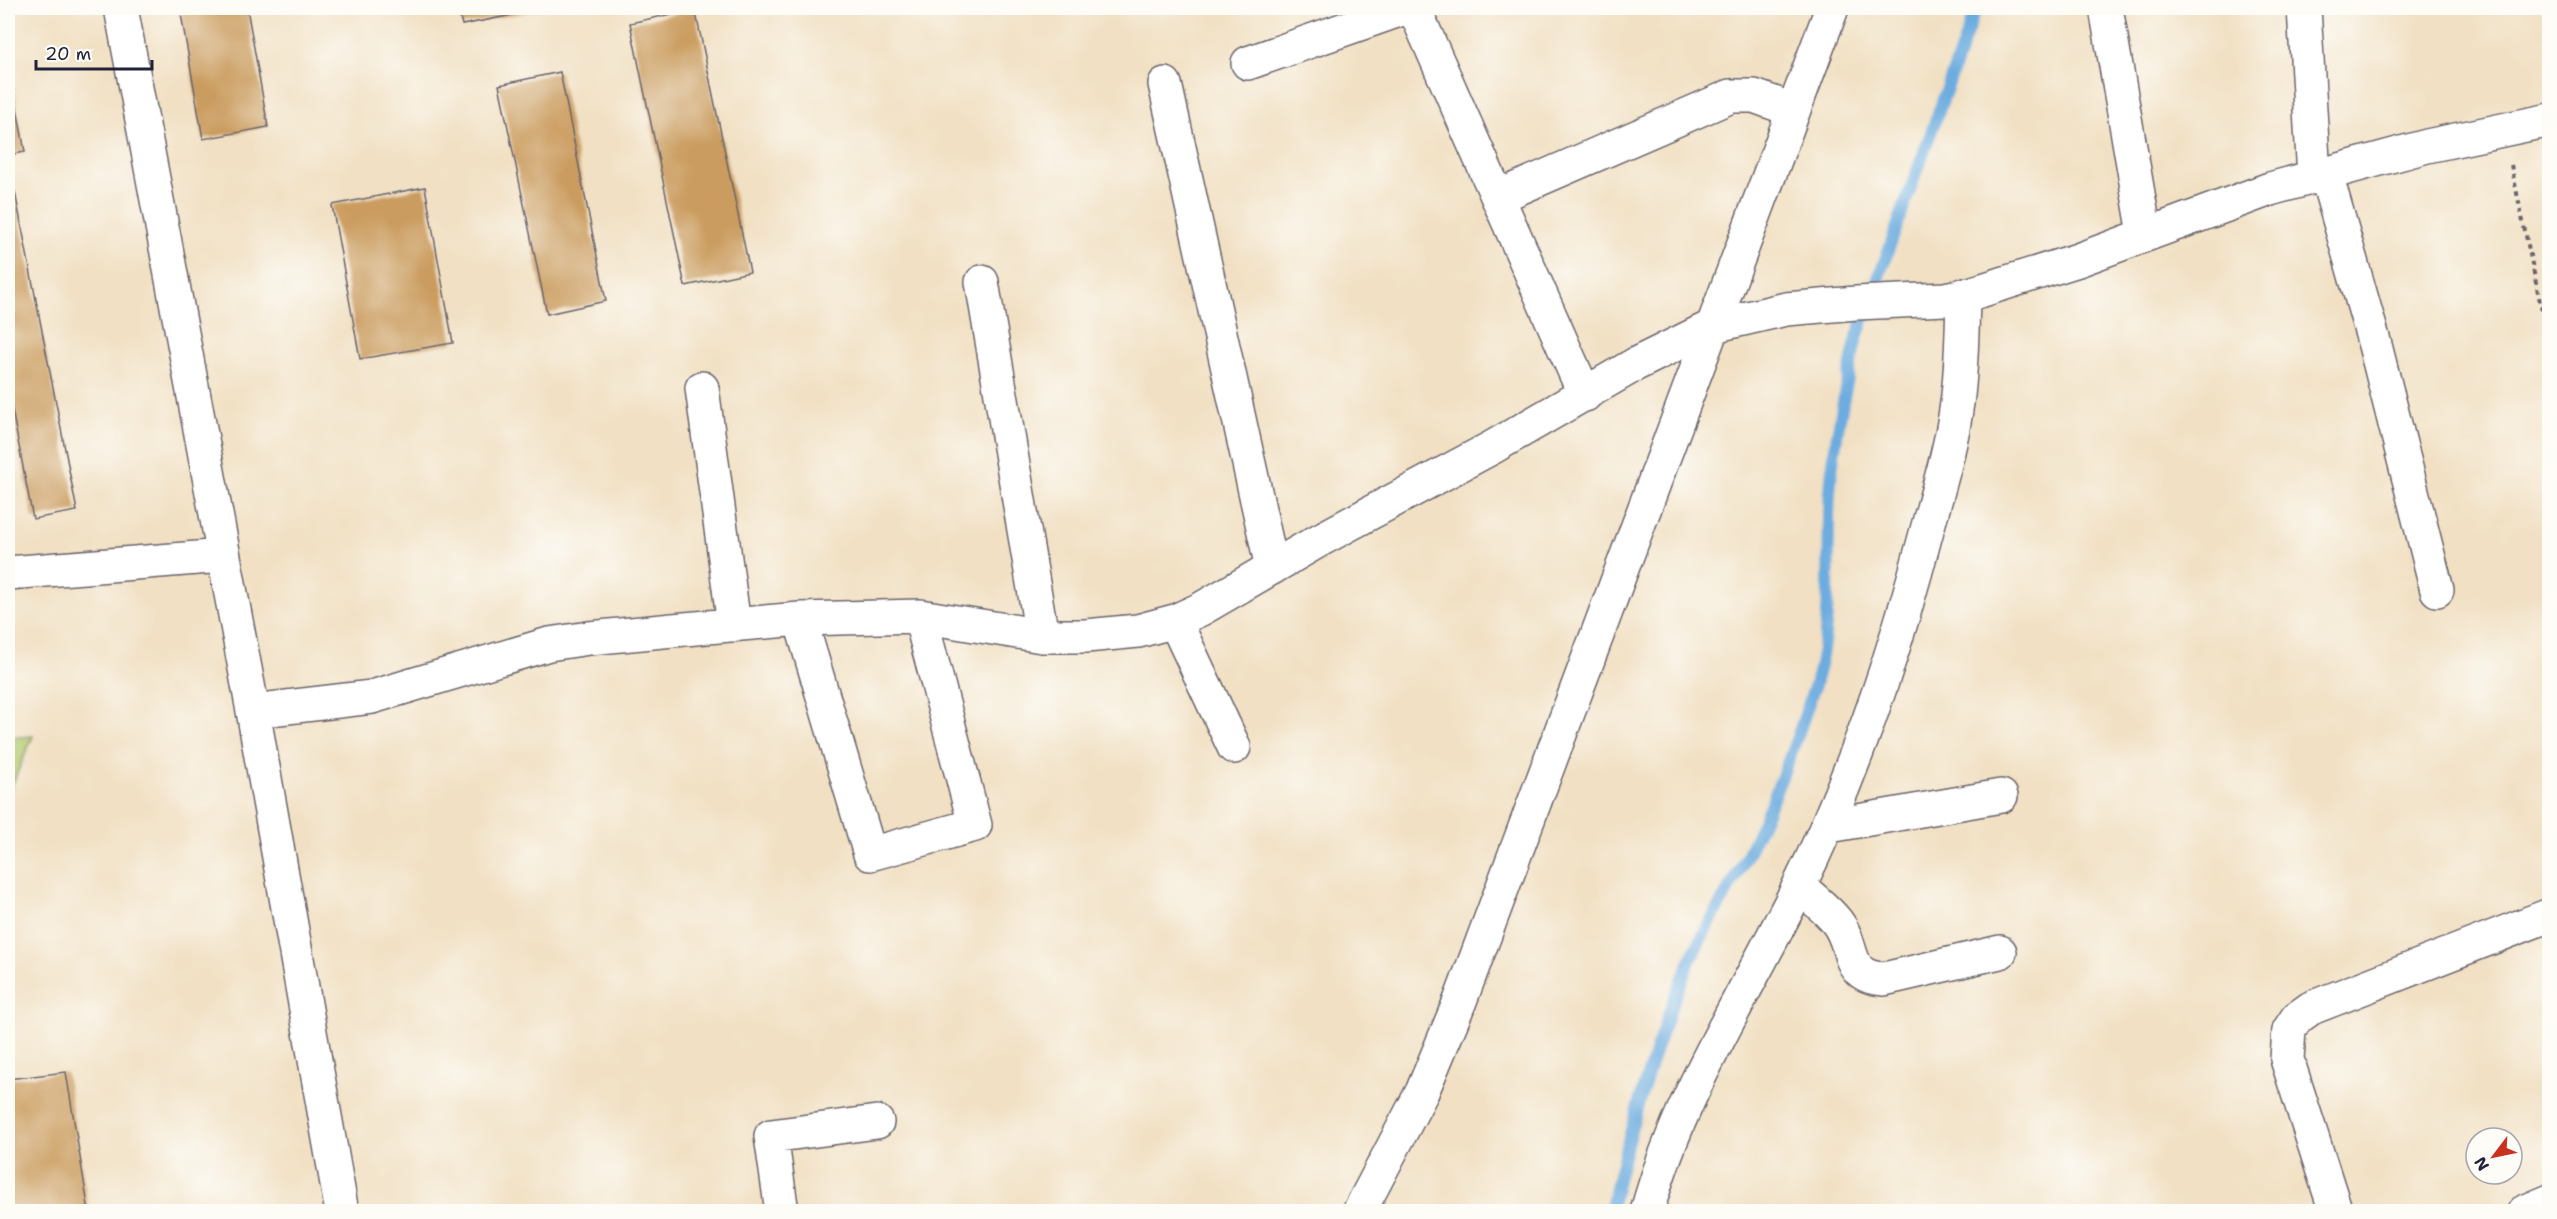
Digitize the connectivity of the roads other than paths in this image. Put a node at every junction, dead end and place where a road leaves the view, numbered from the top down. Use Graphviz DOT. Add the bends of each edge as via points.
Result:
graph roads {
  1 [pos="122,8"];
  2 [pos="1405,8"];
  3 [pos="1414,8"];
  4 [pos="1832,8"];
  5 [pos="2106,8"];
  6 [pos="2304,8"];
  7 [pos="1248,63"];
  8 [pos="1165,84"];
  9 [pos="1793,110"];
  10 [pos="2550,120"];
  11 [pos="2320,175"];
  12 [pos="1498,197"];
  13 [pos="2145,234"];
  14 [pos="982,282"];
  15 [pos="1963,295"];
  16 [pos="1713,326"];
  17 [pos="702,388"];
  18 [pos="1585,394"];
  19 [pos="223,556"];
  20 [pos="1272,568"];
  21 [pos="8,573"];
  22 [pos="2437,590"];
  23 [pos="920,616"];
  24 [pos="800,619"];
  25 [pos="1174,621"];
  26 [pos="734,625"];
  27 [pos="1042,636"];
  28 [pos="253,711"];
  29 [pos="1233,747"];
  30 [pos="2001,796"];
  31 [pos="1829,826"];
  32 [pos="1799,886"];
  33 [pos="2550,915"];
  34 [pos="2000,952"];
  35 [pos="877,1122"];
  36 [pos="2550,1202"];
  37 [pos="342,1212"];
  38 [pos="782,1212"];
  39 [pos="1359,1212"];
  40 [pos="1647,1212"];
  41 [pos="2336,1212"];
  42 [pos="2524,1212"];
  1 -- 19 [label="street"];
  2 -- 7 [label="street"];
  3 -- 12 [label="street"];
  4 -- 9 [label="street"];
  5 -- 13 [label="street"];
  6 -- 11 [label="street"];
  8 -- 20 [label="street"];
  9 -- 12 [label="street" via="1754,96 1731,96"];
  9 -- 16 [label="street"];
  10 -- 11 [label="street" via="2427,146"];
  11 -- 13 [label="street"];
  11 -- 22 [label="street" via="2375,345"];
  12 -- 18 [label="street"];
  13 -- 15 [label="street" via="2078,260"];
  14 -- 27 [label="street"];
  15 -- 16 [label="street" via="1786,309"];
  15 -- 31 [label="street" via="1957,403 1943,470 1881,686"];
  16 -- 18 [label="street"];
  16 -- 39 [label="street" via="1440,1052 1404,1130"];
  17 -- 26 [label="street"];
  18 -- 20 [label="street"];
  19 -- 21 [label="street"];
  19 -- 28 [label="street"];
  20 -- 25 [label="street"];
  23 -- 24 [label="street"];
  23 -- 24 [label="street" via="975,825 870,854"];
  23 -- 27 [label="street"];
  24 -- 26 [label="street"];
  25 -- 27 [label="street" via="1138,631"];
  25 -- 29 [label="street"];
  26 -- 28 [label="street" via="549,644 372,697"];
  28 -- 37 [label="street"];
  30 -- 31 [label="street"];
  31 -- 32 [label="street"];
  32 -- 34 [label="street" via="1840,924 1859,971 1870,978 1884,979"];
  32 -- 40 [label="street" via="1675,1130"];
  33 -- 41 [label="street" via="2311,1008 2297,1018 2289,1030 2287,1059"];
  35 -- 38 [label="street" via="771,1136"];
  36 -- 42 [label="street"];
}
